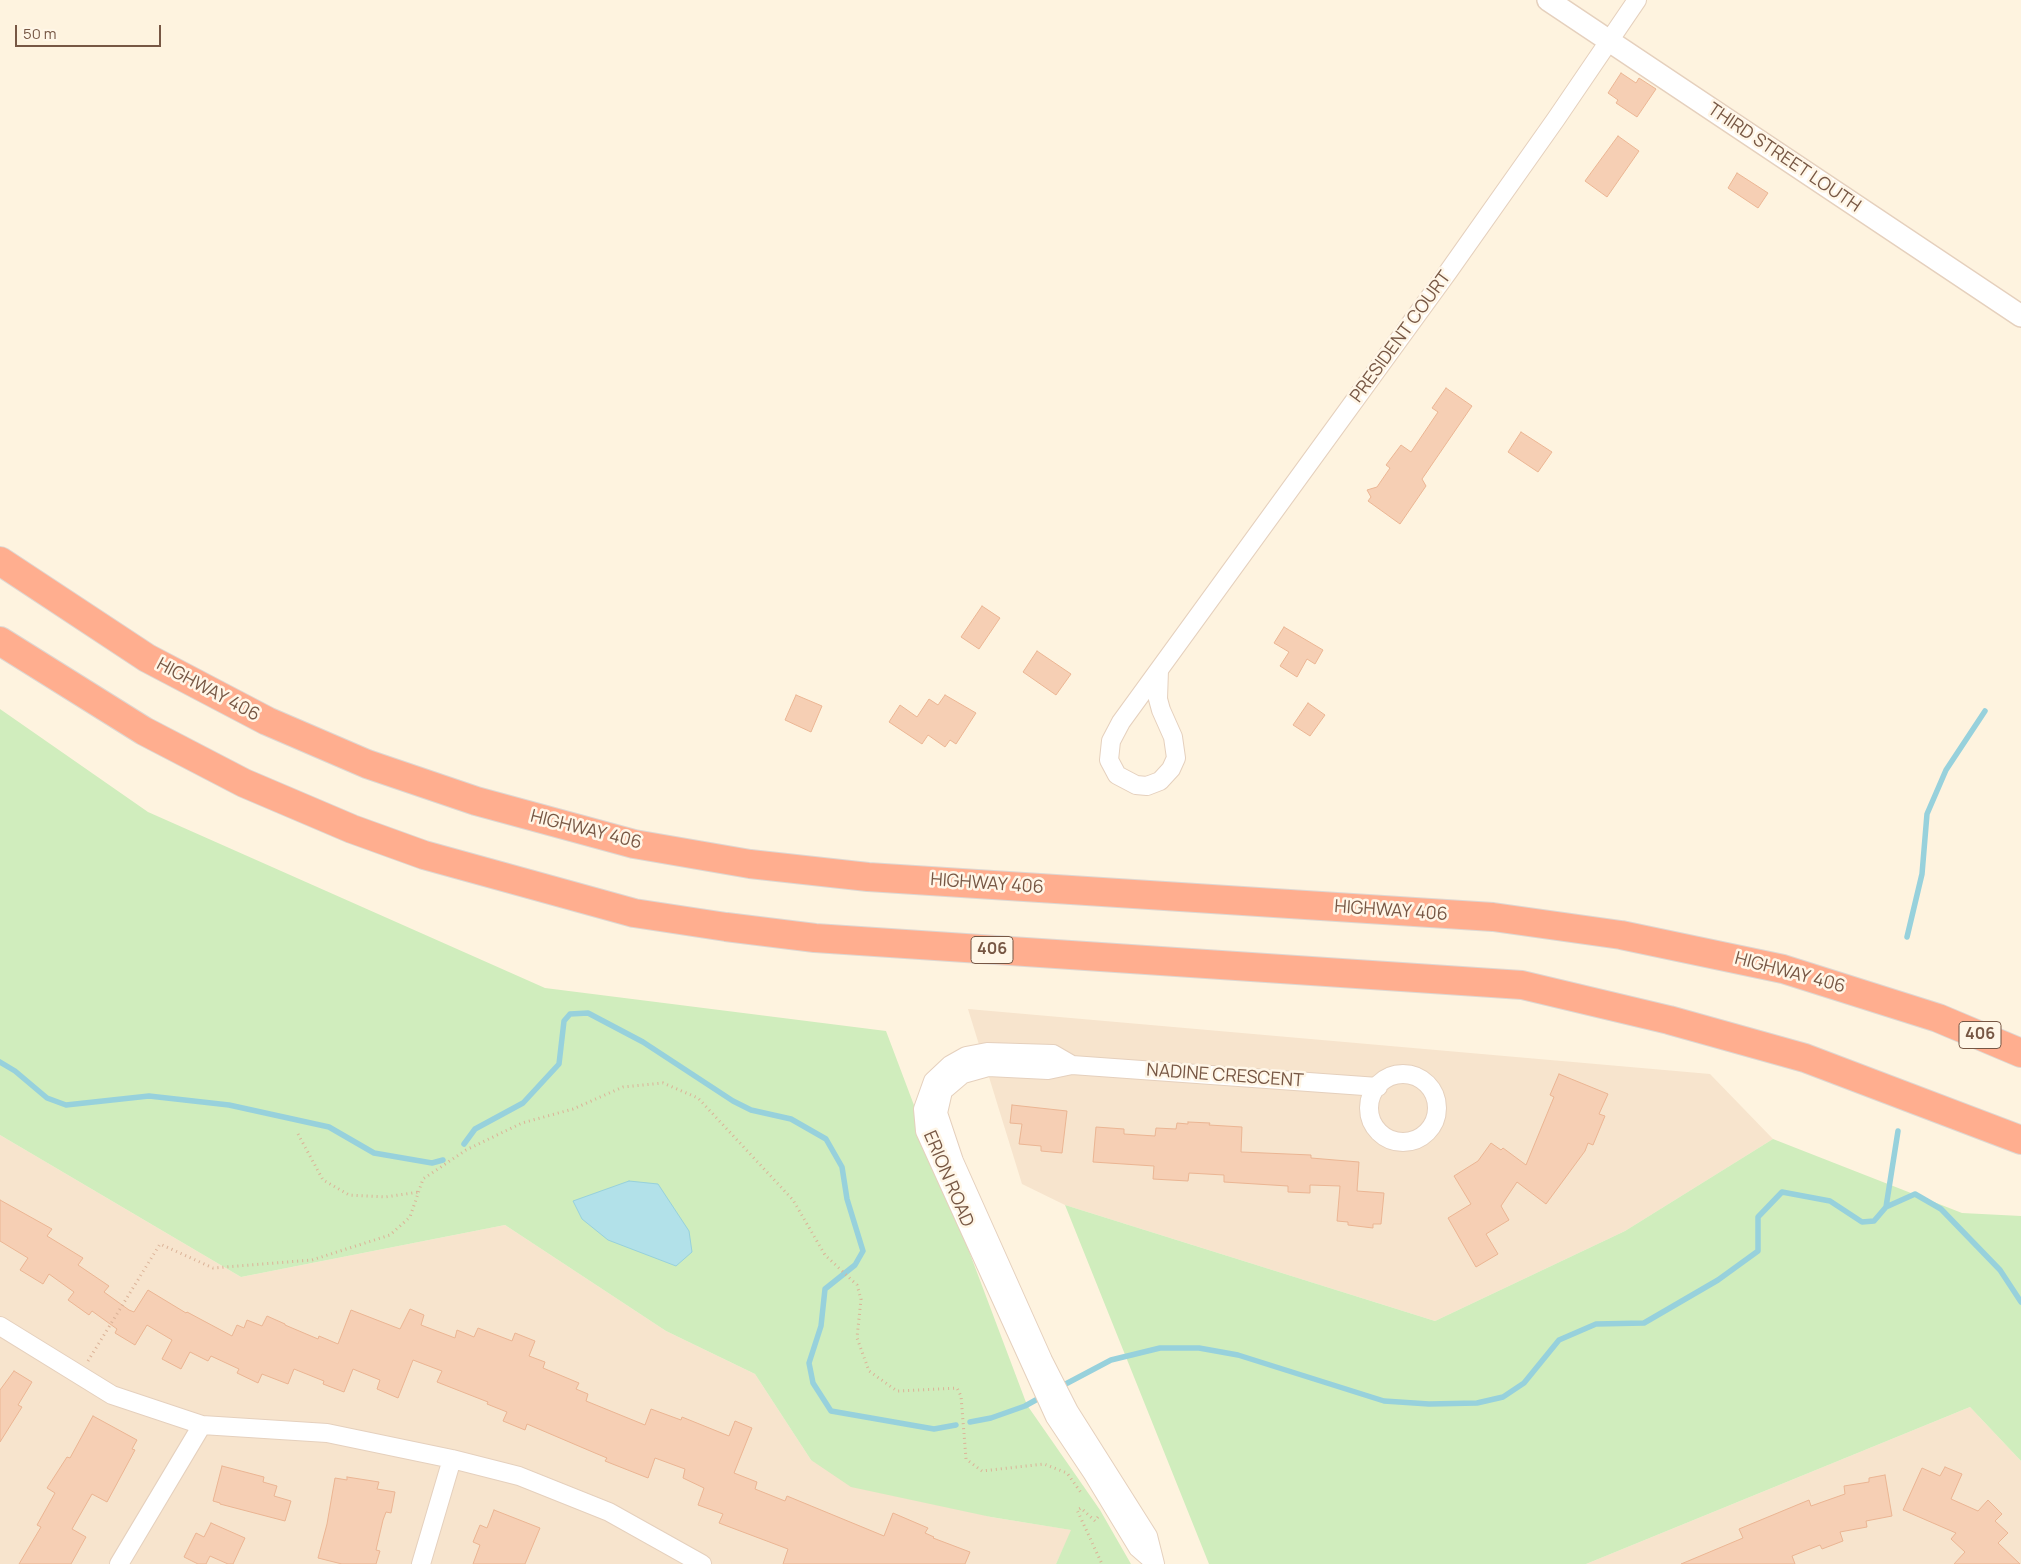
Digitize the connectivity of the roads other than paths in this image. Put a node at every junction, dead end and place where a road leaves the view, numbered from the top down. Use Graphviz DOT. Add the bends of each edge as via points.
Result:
graph roads {
  1 [pos="1548,0"];
  2 [pos="1637,0"];
  3 [pos="1608,41"];
  4 [pos="2021,316"];
  5 [pos="0,561"];
  6 [pos="0,641"];
  7 [pos="1159,670"];
  8 [pos="2021,1053"];
  9 [pos="1072,1065"];
  10 [pos="1378,1086"];
  11 [pos="2021,1140"];
  12 [pos="0,1326"];
  13 [pos="202,1425"];
  14 [pos="452,1459"];
  15 [pos="1154,1562"];
  16 [pos="119,1564"];
  17 [pos="421,1564"];
  18 [pos="702,1564"];
  1 -- 3 [label="street, THIRD STREET LOUTH"];
  2 -- 3 [label="street, PRESIDENT COURT"];
  3 -- 4 [label="street, THIRD STREET LOUTH"];
  3 -- 7 [label="street, PRESIDENT COURT" via="1448,272"];
  5 -- 8 [label="highway, HIGHWAY 406 / 406" via="148,658 268,721 367,764 476,801 634,844 750,864 868,877 1493,917 1621,934 1782,969 1938,1018"];
  6 -- 11 [label="highway, 406" via="144,731 244,783 352,829 424,855 634,913 815,938 1522,985 1669,1020 1805,1058"];
  7 -- 7 [label="street, PRESIDENT COURT" via="1111,741 1109,760 1113,769 1136,785 1153,784 1164,778 1176,758 1173,737 1158,699"];
  9 -- 10 [label="street, NADINE CRESCENT"];
  9 -- 15 [label="street, ERION ROAD" via="1053,1054 987,1052 966,1056 933,1081 924,1109 925,1131 1062,1414 1148,1536"];
  12 -- 13 [label="street" via="112,1395"];
  13 -- 14 [label="street" via="327,1433"];
  13 -- 16 [label="street"];
  14 -- 17 [label="street"];
  14 -- 18 [label="street" via="519,1476 610,1512"];
}
